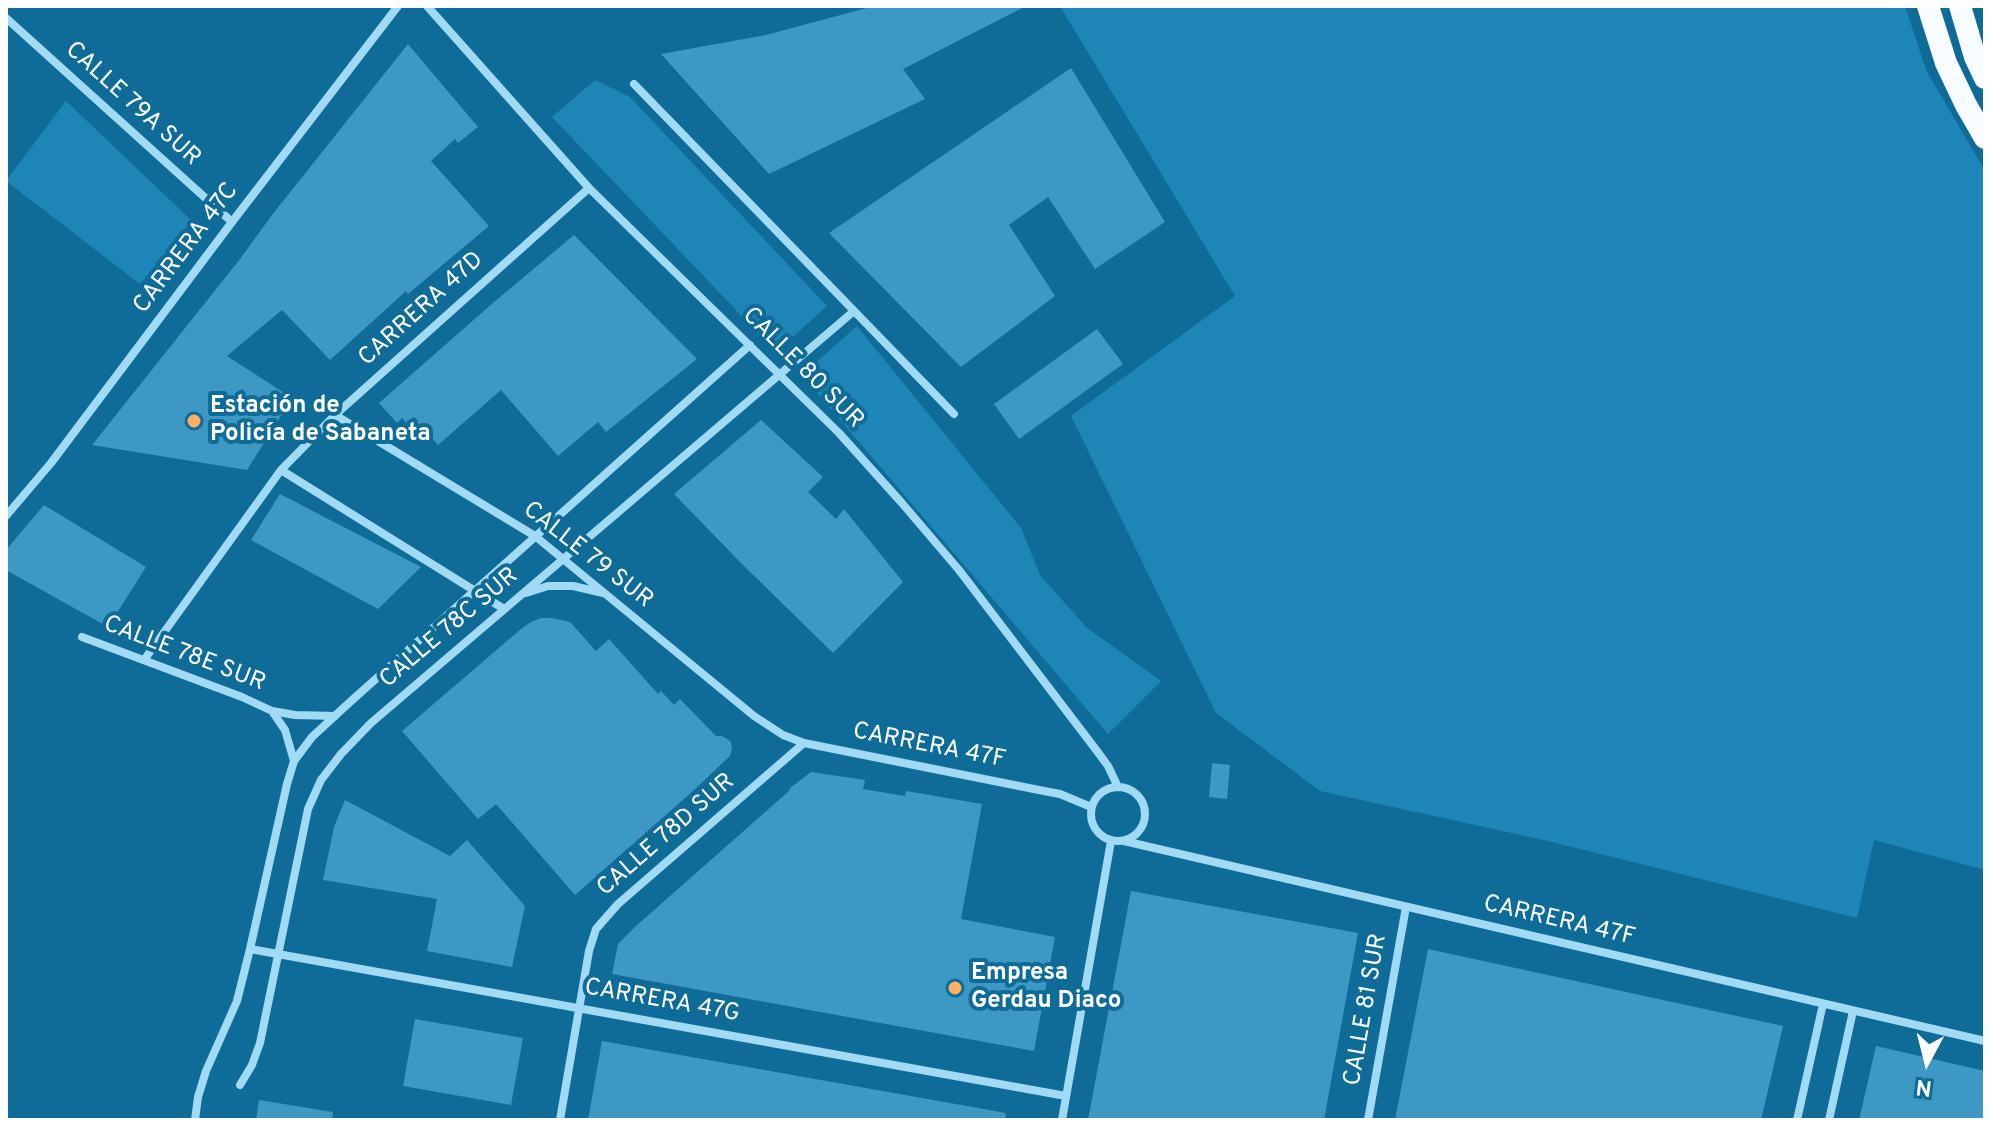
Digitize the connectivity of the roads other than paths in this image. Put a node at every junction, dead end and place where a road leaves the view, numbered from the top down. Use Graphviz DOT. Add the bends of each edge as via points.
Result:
graph roads {
  1 [pos="398,6"];
  2 [pos="427,6"];
  3 [pos="1928,6"];
  4 [pos="1960,6"];
  5 [pos="6,18"];
  6 [pos="1985,78"];
  7 [pos="634,84"];
  8 [pos="1985,138"];
  9 [pos="589,188"];
  10 [pos="232,222"];
  11 [pos="854,311"];
  12 [pos="750,345"];
  13 [pos="779,374"];
  14 [pos="954,414"];
  15 [pos="335,415"];
  16 [pos="281,470"];
  17 [pos="6,516"];
  18 [pos="535,536"];
  19 [pos="563,559"];
  20 [pos="475,590"];
  21 [pos="522,594"];
  22 [pos="605,594"];
  23 [pos="504,609"];
  24 [pos="82,637"];
  25 [pos="144,660"];
  26 [pos="272,711"];
  27 [pos="335,716"];
  28 [pos="804,743"];
  29 [pos="294,761"];
  30 [pos="1118,787"];
  31 [pos="1091,807"];
  32 [pos="1111,841"];
  33 [pos="1124,841"];
  34 [pos="1406,907"];
  35 [pos="250,949"];
  36 [pos="278,953"];
  37 [pos="1823,1004"];
  38 [pos="579,1008"];
  39 [pos="1853,1011"];
  40 [pos="1985,1041"];
  41 [pos="240,1085"];
  42 [pos="1066,1096"];
  43 [pos="195,1120"];
  44 [pos="560,1120"];
  45 [pos="1062,1120"];
  46 [pos="1368,1120"];
  47 [pos="1797,1120"];
  48 [pos="1829,1120"];
  1 -- 10 [label="street, CARRERA 47C"];
  2 -- 9 [label="street, CALLE 80 SUR"];
  3 -- 8 [label="highway" via="1946,63"];
  4 -- 6 [label="highway"];
  5 -- 10 [label="street, CALLE 79A SUR"];
  7 -- 11 [label="street"];
  9 -- 12 [label="street, CALLE 80 SUR"];
  9 -- 15 [label="street, CARRERA 47D"];
  10 -- 17 [label="street, CARRERA 47C"];
  11 -- 13 [label="street, CALLE 78C SUR"];
  11 -- 14 [label="street"];
  12 -- 13 [label="street, CALLE 80 SUR"];
  12 -- 18 [label="street, CALLE 78C SUR"];
  13 -- 19 [label="street, CALLE 78C SUR"];
  13 -- 30 [label="street, CALLE 80 SUR" via="839,433 959,570 1108,766"];
  15 -- 16 [label="street, CARRERA 47D"];
  15 -- 18 [label="street, CALLE 79 SUR"];
  16 -- 20 [label="street"];
  16 -- 25 [label="street, CARRERA 47D"];
  18 -- 19 [label="street, CALLE 79 SUR"];
  18 -- 20 [label="street, CALLE 78C SUR"];
  19 -- 21 [label="street, CALLE 78C SUR"];
  19 -- 22 [label="street, CALLE 79 SUR"];
  20 -- 23 [label="street"];
  20 -- 27 [label="street, CALLE 78C SUR"];
  21 -- 22 [label="street" via="548,586"];
  21 -- 23 [label="street, CALLE 78C SUR"];
  22 -- 28 [label="street, CALLE 79 SUR" via="754,716"];
  23 -- 36 [label="street, CALLE 78C SUR" via="371,723 321,780 308,809"];
  24 -- 25 [label="street, CALLE 78E SUR"];
  25 -- 26 [label="street, CALLE 78E SUR"];
  26 -- 27 [label="street, CALLE 78E SUR"];
  26 -- 29 [label="street, CALLE 78E SUR" via="285,730"];
  27 -- 29 [label="street, CALLE 78C SUR"];
  28 -- 31 [label="street, CARRERA 47F" via="1060,794"];
  28 -- 38 [label="street, CALLE 78D SUR" via="606,916 589,951"];
  29 -- 35 [label="street, CALLE 78C SUR"];
  30 -- 31 [label="street" via="1101,793"];
  30 -- 33 [label="street" via="1134,793 1145,816 1139,831"];
  31 -- 32 [label="street" via="1096,831"];
  32 -- 33 [label="street"];
  32 -- 42 [label="street"];
  33 -- 34 [label="street, CARRERA 47F"];
  34 -- 37 [label="street, CARRERA 47F"];
  34 -- 46 [label="street, CALLE 81 SUR"];
  35 -- 36 [label="street, CARRERA 47G"];
  35 -- 43 [label="street, CALLE 78C SUR" via="237,1001 206,1071"];
  36 -- 38 [label="street, CARRERA 47G"];
  36 -- 41 [label="street, CALLE 78C SUR" via="260,1043"];
  37 -- 39 [label="street, CARRERA 47F"];
  37 -- 47 [label="street"];
  38 -- 42 [label="street, CARRERA 47G"];
  38 -- 44 [label="street, CALLE 78D SUR"];
  39 -- 40 [label="street, CARRERA 47F"];
  39 -- 48 [label="street"];
  42 -- 45 [label="street"];
}
